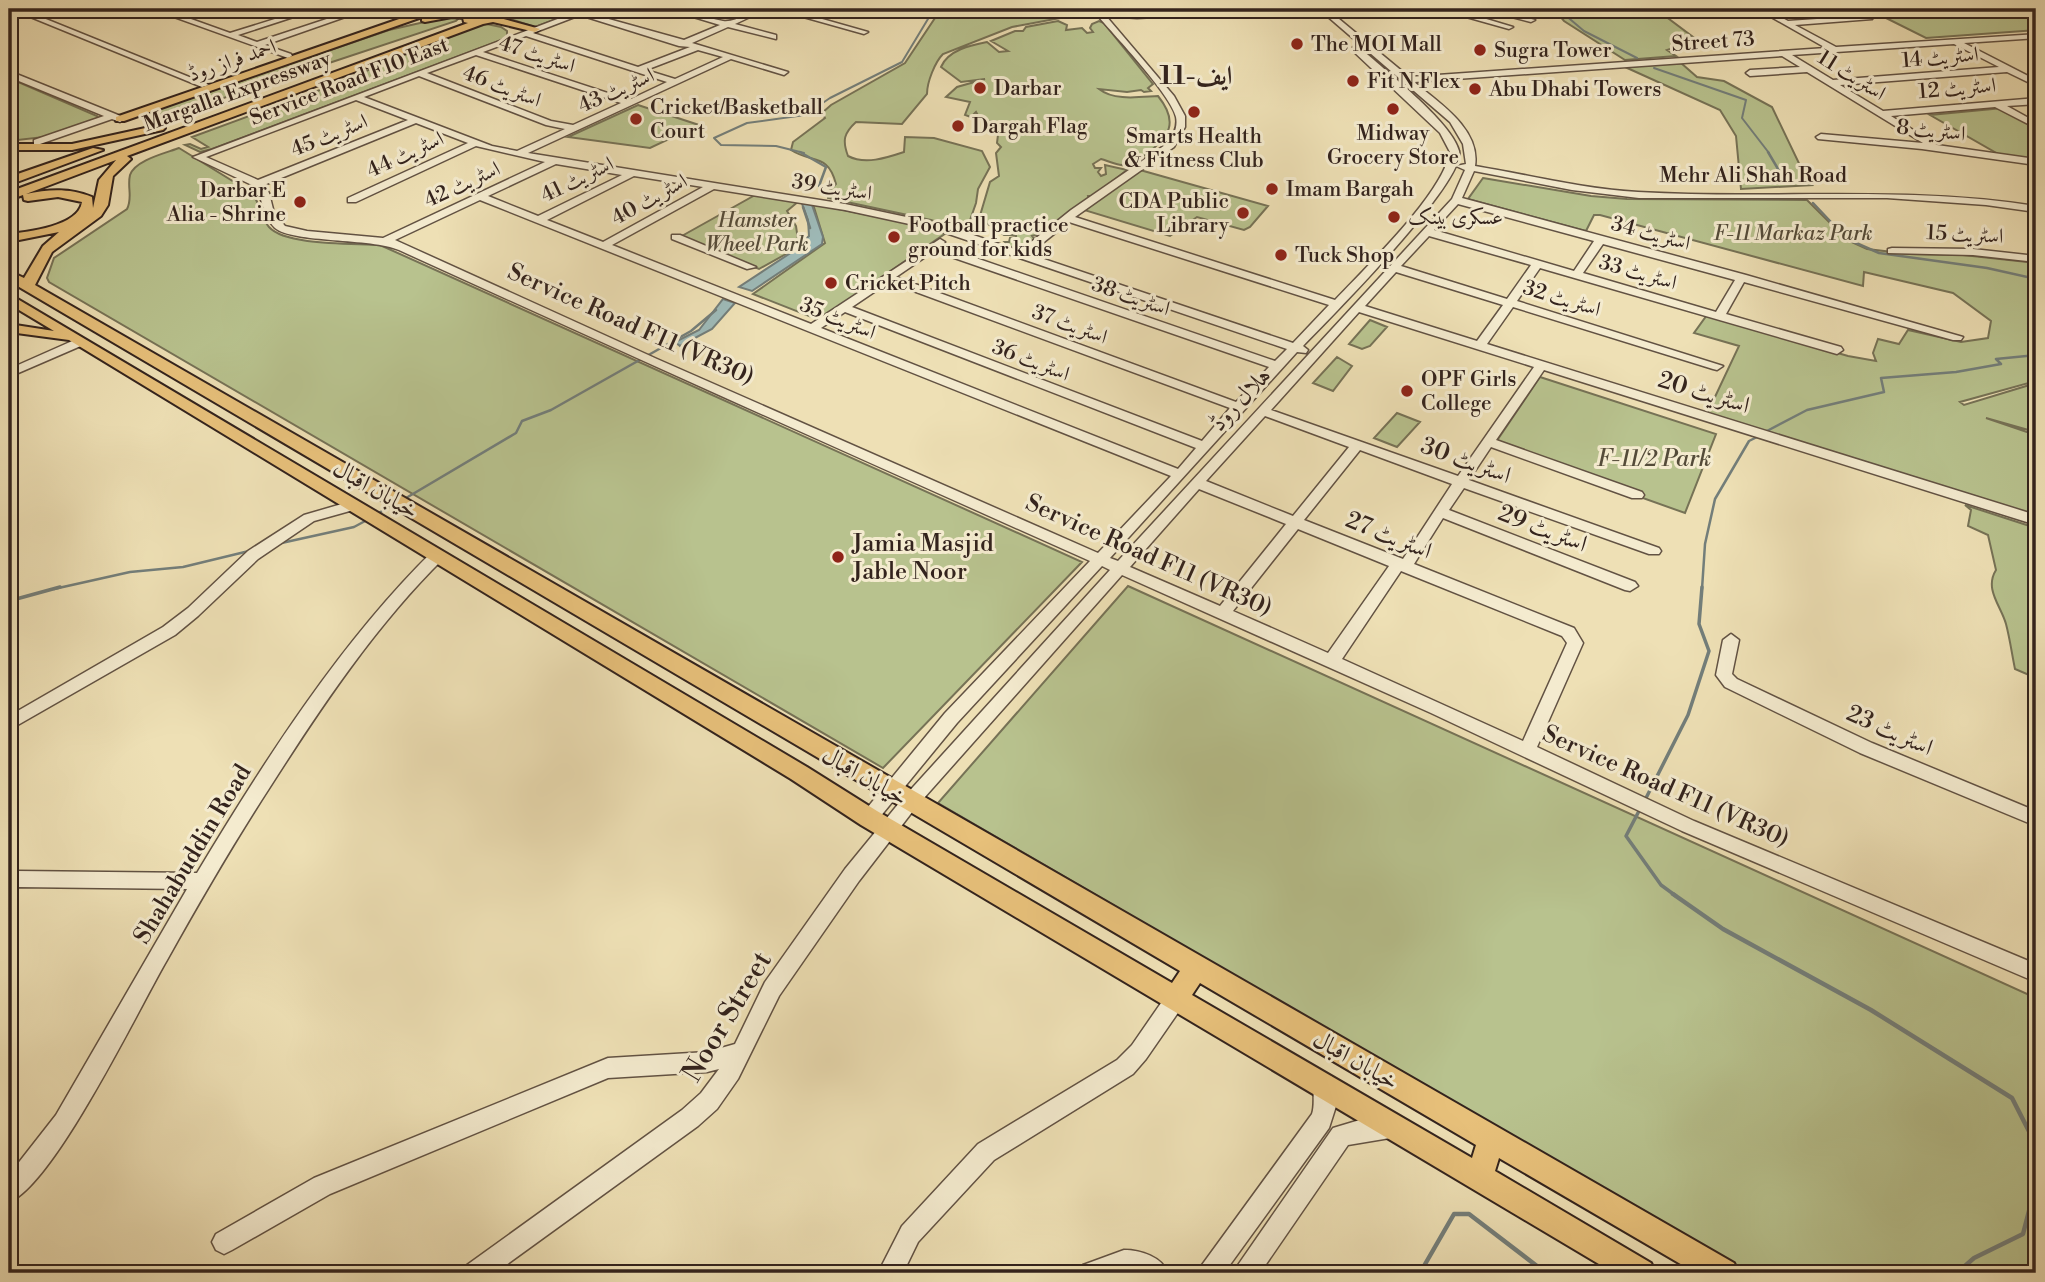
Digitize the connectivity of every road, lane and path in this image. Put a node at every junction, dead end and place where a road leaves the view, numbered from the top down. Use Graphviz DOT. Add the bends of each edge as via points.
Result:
graph roads {
  1 [pos="15,9"];
  2 [pos="156,9"];
  3 [pos="314,9"];
  4 [pos="364,9"];
  5 [pos="425,9"];
  6 [pos="436,9"];
  7 [pos="590,9"];
  8 [pos="671,9"];
  9 [pos="763,9"];
  10 [pos="779,9"];
  11 [pos="1034,9"];
  12 [pos="1071,9"];
  13 [pos="1208,9"];
  14 [pos="1267,9"];
  15 [pos="1310,9"];
  16 [pos="1322,9"];
  17 [pos="1404,9"];
  18 [pos="1446,9"];
  19 [pos="1485,9"];
  20 [pos="1761,9"];
  21 [pos="1172,10"];
  22 [pos="579,13"];
  23 [pos="1099,13"];
  24 [pos="474,17"];
  25 [pos="1872,18"];
  26 [pos="1531,20"];
  27 [pos="1788,23"];
  28 [pos="726,25"];
  29 [pos="1509,27"];
  30 [pos="378,29"];
  31 [pos="864,32"];
  32 [pos="526,33"];
  33 [pos="231,35"];
  34 [pos="2036,36"];
  35 [pos="773,37"];
  36 [pos="2016,38"];
  37 [pos="1956,42"];
  38 [pos="682,44"];
  39 [pos="257,45"];
  40 [pos="695,48"];
  41 [pos="2036,48"];
  42 [pos="1835,50"];
  43 [pos="475,52"];
  44 [pos="1784,54"];
  45 [pos="288,56"];
  46 [pos="730,57"];
  47 [pos="641,69"];
  48 [pos="1809,69"];
  49 [pos="2010,69"];
  50 [pos="784,72"];
  51 [pos="1750,73"];
  52 [pos="9,74"];
  53 [pos="418,74"];
  54 [pos="1409,79"];
  55 [pos="1392,81"];
  56 [pos="675,82"];
  57 [pos="1832,83"];
  58 [pos="2036,83"];
  59 [pos="205,85"];
  60 [pos="355,97"];
  61 [pos="2036,101"];
  62 [pos="629,103"];
  63 [pos="1996,104"];
  64 [pos="1882,114"];
  65 [pos="112,116"];
  66 [pos="414,121"];
  67 [pos="2036,125"];
  68 [pos="159,128"];
  69 [pos="574,128"];
  70 [pos="1821,137"];
  71 [pos="37,142"];
  72 [pos="150,144"];
  73 [pos="473,144"];
  74 [pos="9,147"];
  75 [pos="1937,148"];
  76 [pos="517,154"];
  77 [pos="555,161"];
  78 [pos="1453,161"];
  79 [pos="2036,162"];
  80 [pos="1472,164"];
  81 [pos="634,173"];
  82 [pos="9,181"];
  83 [pos="258,184"];
  84 [pos="713,186"];
  85 [pos="481,197"];
  86 [pos="9,198"];
  87 [pos="352,200"];
  88 [pos="1456,200"];
  89 [pos="2036,203"];
  90 [pos="2036,209"];
  91 [pos="1071,215"];
  92 [pos="538,220"];
  93 [pos="954,232"];
  94 [pos="1428,232"];
  95 [pos="676,237"];
  96 [pos="9,238"];
  97 [pos="1601,239"];
  98 [pos="385,241"];
  99 [pos="603,246"];
  100 [pos="933,247"];
  101 [pos="1892,251"];
  102 [pos="1022,254"];
  103 [pos="2036,259"];
  104 [pos="1536,264"];
  105 [pos="751,267"];
  106 [pos="1395,268"];
  107 [pos="9,275"];
  108 [pos="1576,275"];
  109 [pos="1742,277"];
  110 [pos="888,278"];
  111 [pos="28,286"];
  112 [pos="9,298"];
  113 [pos="1340,300"];
  114 [pos="1511,302"];
  115 [pos="845,308"];
  116 [pos="1358,308"];
  117 [pos="1720,315"];
  118 [pos="9,328"];
  119 [pos="812,329"];
  120 [pos="1957,337"];
  121 [pos="76,340"];
  122 [pos="1480,346"];
  123 [pos="1295,347"];
  124 [pos="1837,350"];
  125 [pos="1315,354"];
  126 [pos="160,365"];
  127 [pos="1278,366"];
  128 [pos="1541,366"];
  129 [pos="1717,366"];
  130 [pos="9,373"];
  131 [pos="137,376"];
  132 [pos="1238,407"];
  133 [pos="1262,411"];
  134 [pos="1489,442"];
  135 [pos="1357,445"];
  136 [pos="1204,446"];
  137 [pos="1180,475"];
  138 [pos="1460,482"];
  139 [pos="1198,483"];
  140 [pos="1637,495"];
  141 [pos="352,506"];
  142 [pos="1440,512"];
  143 [pos="2036,520"];
  144 [pos="1296,522"];
  145 [pos="461,538"];
  146 [pos="1654,551"];
  147 [pos="438,555"];
  148 [pos="1100,559"];
  149 [pos="1402,565"];
  150 [pos="1120,569"];
  151 [pos="1630,586"];
  152 [pos="1222,614"];
  153 [pos="1731,640"];
  154 [pos="1331,662"];
  155 [pos="769,720"];
  156 [pos="9,724"];
  157 [pos="747,741"];
  158 [pos="1527,750"];
  159 [pos="900,795"];
  160 [pos="2036,820"];
  161 [pos="880,823"];
  162 [pos="9,881"];
  163 [pos="204,881"];
  164 [pos="1195,968"];
  165 [pos="2036,973"];
  166 [pos="1177,997"];
  167 [pos="742,1052"];
  168 [pos="1324,1084"];
  169 [pos="1396,1128"];
  170 [pos="1492,1139"];
  171 [pos="1479,1177"];
  172 [pos="9,1191"];
  173 [pos="224,1242"];
  174 [pos="475,1273"];
  175 [pos="890,1273"];
  176 [pos="1091,1273"];
  177 [pos="1156,1273"];
  178 [pos="1210,1273"];
  179 [pos="1247,1273"];
  180 [pos="1641,1273"];
  181 [pos="1724,1273"];
  1 -- 59 [label="street"];
  2 -- 33 [label="street"];
  3 -- 33 [label="street"];
  4 -- 39 [label="street"];
  5 -- 45 [label="main road, احمد فراز روڈ"];
  6 -- 30 [label="main road, احمد فراز روڈ"];
  7 -- 22 [label="street, Service Road F10 East"];
  8 -- 28 [label="street"];
  9 -- 28 [label="street"];
  10 -- 31 [label="street"];
  11 -- 23 [label="street"];
  12 -- 23 [label="street"];
  13 -- 21 [label="street"];
  14 -- 23 [label="street"];
  15 -- 55 [label="street"];
  16 -- 54 [label="street"];
  17 -- 18 [label="street"];
  18 -- 29 [label="street"];
  19 -- 26 [label="street"];
  20 -- 27 [label="street"];
  21 -- 23 [label="street"];
  22 -- 32 [label="street, Service Road F10 East"];
  22 -- 38 [label="street"];
  23 -- 91 [label="street" via="1171,98 1182,124 1171,145"];
  24 -- 30 [label="main road" via="441,15"];
  24 -- 32 [label="main road"];
  24 -- 32 [label="main road" via="492,12 498,16 494,19"];
  24 -- 68 [label="main road, Margalla Expressway"];
  24 -- 72 [label="main road, Margalla Expressway"];
  25 -- 27 [label="street"];
  27 -- 42 [label="street"];
  28 -- 35 [label="street"];
  28 -- 38 [label="street"];
  30 -- 65 [label="main road, احمد فراز روڈ"];
  32 -- 43 [label="street, Service Road F10 East"];
  32 -- 47 [label="street"];
  33 -- 39 [label="street"];
  34 -- 36 [label="street, Street 73"];
  36 -- 37 [label="street, Street 73"];
  36 -- 41 [label="street"];
  37 -- 42 [label="street, Street 73"];
  37 -- 49 [label="street"];
  38 -- 40 [label="street"];
  39 -- 45 [label="street"];
  40 -- 46 [label="street"];
  40 -- 47 [label="street"];
  42 -- 44 [label="street, Street 73"];
  43 -- 53 [label="street, Service Road F10 East"];
  43 -- 62 [label="street, اسٹریٹ 47"];
  44 -- 48 [label="street, اسٹریٹ 11"];
  44 -- 54 [label="street, Street 73"];
  45 -- 59 [label="main road, احمد فراز روڈ"];
  46 -- 50 [label="street"];
  46 -- 56 [label="street, اسٹریٹ 43"];
  47 -- 56 [label="street"];
  48 -- 51 [label="street"];
  48 -- 57 [label="street, اسٹریٹ 11"];
  49 -- 57 [label="street, اسٹریٹ 14"];
  49 -- 58 [label="street"];
  52 -- 65 [label="street"];
  53 -- 60 [label="street, Service Road F10 East"];
  53 -- 69 [label="street, اسٹریٹ 46"];
  54 -- 55 [label="street, Street 73"];
  54 -- 80 [label="street" via="1454,120 1469,144"];
  55 -- 78 [label="street" via="1439,124 1455,152"];
  56 -- 62 [label="street, اسٹریٹ 43"];
  57 -- 64 [label="street, اسٹریٹ 11"];
  59 -- 65 [label="main road, احمد فراز روڈ"];
  60 -- 66 [label="street, اسٹریٹ 39"];
  60 -- 83 [label="street, Service Road F10 East" via="198,157"];
  61 -- 63 [label="street, اسٹریٹ 12"];
  62 -- 69 [label="street, اسٹریٹ 43"];
  63 -- 64 [label="street, اسٹریٹ 12"];
  63 -- 67 [label="street"];
  64 -- 75 [label="street, اسٹریٹ 11"];
  65 -- 71 [label="street"];
  66 -- 73 [label="street, اسٹریٹ 39"];
  66 -- 83 [label="street, اسٹریٹ 45"];
  68 -- 74 [label="main road" via="72,147"];
  68 -- 82 [label="main road, Margalla Expressway"];
  69 -- 76 [label="street, اسٹریٹ 43"];
  70 -- 75 [label="street, اسٹریٹ 8"];
  72 -- 86 [label="main road, Margalla Expressway"];
  72 -- 111 [label="main road" via="109,170 97,213 45,249"];
  73 -- 76 [label="street, اسٹریٹ 39"];
  73 -- 87 [label="street, اسٹریٹ 44"];
  75 -- 79 [label="street, اسٹریٹ 8"];
  76 -- 77 [label="street, اسٹریٹ 39"];
  77 -- 81 [label="street, اسٹریٹ 39"];
  77 -- 85 [label="street, اسٹریٹ 42"];
  78 -- 80 [label="street"];
  78 -- 113 [label="street, ہلال روڈ" via="1402,236"];
  80 -- 88 [label="street, ہلال روڈ"];
  80 -- 89 [label="street, Mehr Ali Shah Road" via="1608,186 1890,187"];
  80 -- 90 [label="street, Mehr Ali Shah Road" via="1558,186 1640,195 1898,194"];
  81 -- 84 [label="street, اسٹریٹ 39"];
  81 -- 92 [label="street, اسٹریٹ 41"];
  83 -- 98 [label="street, Service Road F11 (VR30)" via="269,214 281,228"];
  84 -- 93 [label="street, اسٹریٹ 39" via="845,207"];
  84 -- 99 [label="street, اسٹریٹ 40"];
  85 -- 92 [label="street, اسٹریٹ 35"];
  85 -- 98 [label="street, اسٹریٹ 42"];
  86 -- 96 [label="main road" via="62,193 88,200 87,209 73,221"];
  88 -- 94 [label="street, ہلال روڈ"];
  88 -- 97 [label="street, اسٹریٹ 34"];
  91 -- 102 [label="street"];
  91 -- 113 [label="street"];
  92 -- 99 [label="street, اسٹریٹ 35"];
  93 -- 100 [label="street"];
  93 -- 102 [label="street, اسٹریٹ 39"];
  94 -- 104 [label="street, اسٹریٹ 33"];
  94 -- 106 [label="street, ہلال روڈ"];
  95 -- 105 [label="street"];
  97 -- 108 [label="street"];
  97 -- 109 [label="street, اسٹریٹ 34"];
  98 -- 148 [label="street, Service Road F11 (VR30)"];
  99 -- 119 [label="street, اسٹریٹ 35"];
  100 -- 110 [label="street"];
  100 -- 127 [label="street, اسٹریٹ 38"];
  101 -- 103 [label="street, اسٹریٹ 15"];
  102 -- 123 [label="street, اسٹریٹ 39"];
  104 -- 108 [label="street, اسٹریٹ 33"];
  104 -- 114 [label="street"];
  106 -- 114 [label="street, اسٹریٹ 32"];
  106 -- 116 [label="street, ہلال روڈ"];
  107 -- 111 [label="main road, خیابان اقبال"];
  108 -- 117 [label="street, اسٹریٹ 33"];
  109 -- 117 [label="street"];
  109 -- 120 [label="street, اسٹریٹ 34"];
  110 -- 115 [label="street"];
  110 -- 132 [label="street, اسٹریٹ 37"];
  111 -- 126 [label="main road, خیابان اقبال"];
  112 -- 121 [label="main road, خیابان اقبال"];
  113 -- 123 [label="street, ہلال روڈ"];
  114 -- 122 [label="street"];
  114 -- 129 [label="street, اسٹریٹ 32"];
  115 -- 119 [label="street"];
  115 -- 136 [label="street, اسٹریٹ 36"];
  116 -- 122 [label="street, اسٹریٹ 20"];
  116 -- 125 [label="street, ہلال روڈ"];
  117 -- 124 [label="street, اسٹریٹ 33"];
  118 -- 121 [label="main road"];
  119 -- 137 [label="street, اسٹریٹ 35"];
  121 -- 130 [label="street"];
  121 -- 131 [label="main road, خیابان اقبال"];
  122 -- 128 [label="street, اسٹریٹ 20"];
  123 -- 125 [label="street, اسٹریٹ 39"];
  123 -- 127 [label="street, ہلال روڈ"];
  125 -- 133 [label="street, ہلال روڈ"];
  126 -- 131 [label="main road"];
  126 -- 145 [label="main road, خیابان اقبال"];
  127 -- 132 [label="street, ہلال روڈ"];
  128 -- 134 [label="street"];
  128 -- 143 [label="street, اسٹریٹ 20"];
  131 -- 141 [label="main road, خیابان اقبال"];
  132 -- 136 [label="street, ہلال روڈ"];
  133 -- 135 [label="street, اسٹریٹ 30"];
  133 -- 139 [label="street, ہلال روڈ"];
  134 -- 138 [label="street"];
  134 -- 140 [label="street"];
  135 -- 138 [label="street, اسٹریٹ 30"];
  135 -- 144 [label="street"];
  136 -- 137 [label="street, ہلال روڈ"];
  137 -- 148 [label="street, ہلال روڈ"];
  138 -- 142 [label="street"];
  138 -- 146 [label="street, اسٹریٹ 30"];
  139 -- 144 [label="street, اسٹریٹ 27"];
  139 -- 150 [label="street, ہلال روڈ"];
  141 -- 147 [label="main road, خیابان اقبال"];
  141 -- 156 [label="street" via="309,518 253,555 169,631"];
  142 -- 149 [label="street"];
  142 -- 151 [label="street, اسٹریٹ 29"];
  144 -- 149 [label="street, اسٹریٹ 27"];
  144 -- 152 [label="street"];
  145 -- 147 [label="main road"];
  145 -- 155 [label="main road, خیابان اقبال"];
  147 -- 157 [label="main road, خیابان اقبال"];
  147 -- 163 [label="street, Shahabuddin Road" via="394,602 300,726"];
  148 -- 150 [label="street, Service Road F11 (VR30)"];
  148 -- 159 [label="street, ہلال روڈ" via="951,718"];
  149 -- 154 [label="street"];
  149 -- 158 [label="street, اسٹریٹ 27" via="1573,638 1575,643"];
  150 -- 152 [label="street, Service Road F11 (VR30)"];
  150 -- 159 [label="street, ہلال روڈ"];
  152 -- 154 [label="street, Service Road F11 (VR30)"];
  153 -- 160 [label="street, اسٹریٹ 23" via="1726,679 1866,748"];
  154 -- 158 [label="street, Service Road F11 (VR30)"];
  155 -- 157 [label="main road"];
  155 -- 159 [label="main road, خیابان اقبال"];
  157 -- 161 [label="main road, خیابان اقبال"];
  158 -- 165 [label="street, Service Road F11 (VR30)" via="1688,826"];
  159 -- 161 [label="street, ہلال روڈ"];
  159 -- 161 [label="street, ہلال روڈ"];
  159 -- 164 [label="main road, خیابان اقبال"];
  161 -- 166 [label="main road, خیابان اقبال"];
  161 -- 167 [label="street, Noor Street" via="852,875 772,989"];
  162 -- 163 [label="street"];
  163 -- 172 [label="street, Shahabuddin Road" via="56,1138"];
  164 -- 166 [label="main road"];
  164 -- 170 [label="main road, خیابان اقبال"];
  166 -- 168 [label="main road, خیابان اقبال"];
  166 -- 175 [label="street" via="1125,1067 986,1152 910,1234"];
  167 -- 173 [label="street" via="707,1062 608,1068 322,1186"];
  167 -- 174 [label="street, Noor Street" via="709,1101 690,1118"];
  168 -- 169 [label="main road, خیابان اقبال"];
  168 -- 178 [label="street" via="1326,1103 1321,1120"];
  169 -- 171 [label="main road, خیابان اقبال"];
  169 -- 179 [label="street" via="1341,1136"];
  170 -- 171 [label="main road"];
  170 -- 181 [label="main road, خیابان اقبال"];
  171 -- 180 [label="main road, خیابان اقبال"];
  176 -- 177 [label="street" via="1114,1262 1131,1261"];
}
